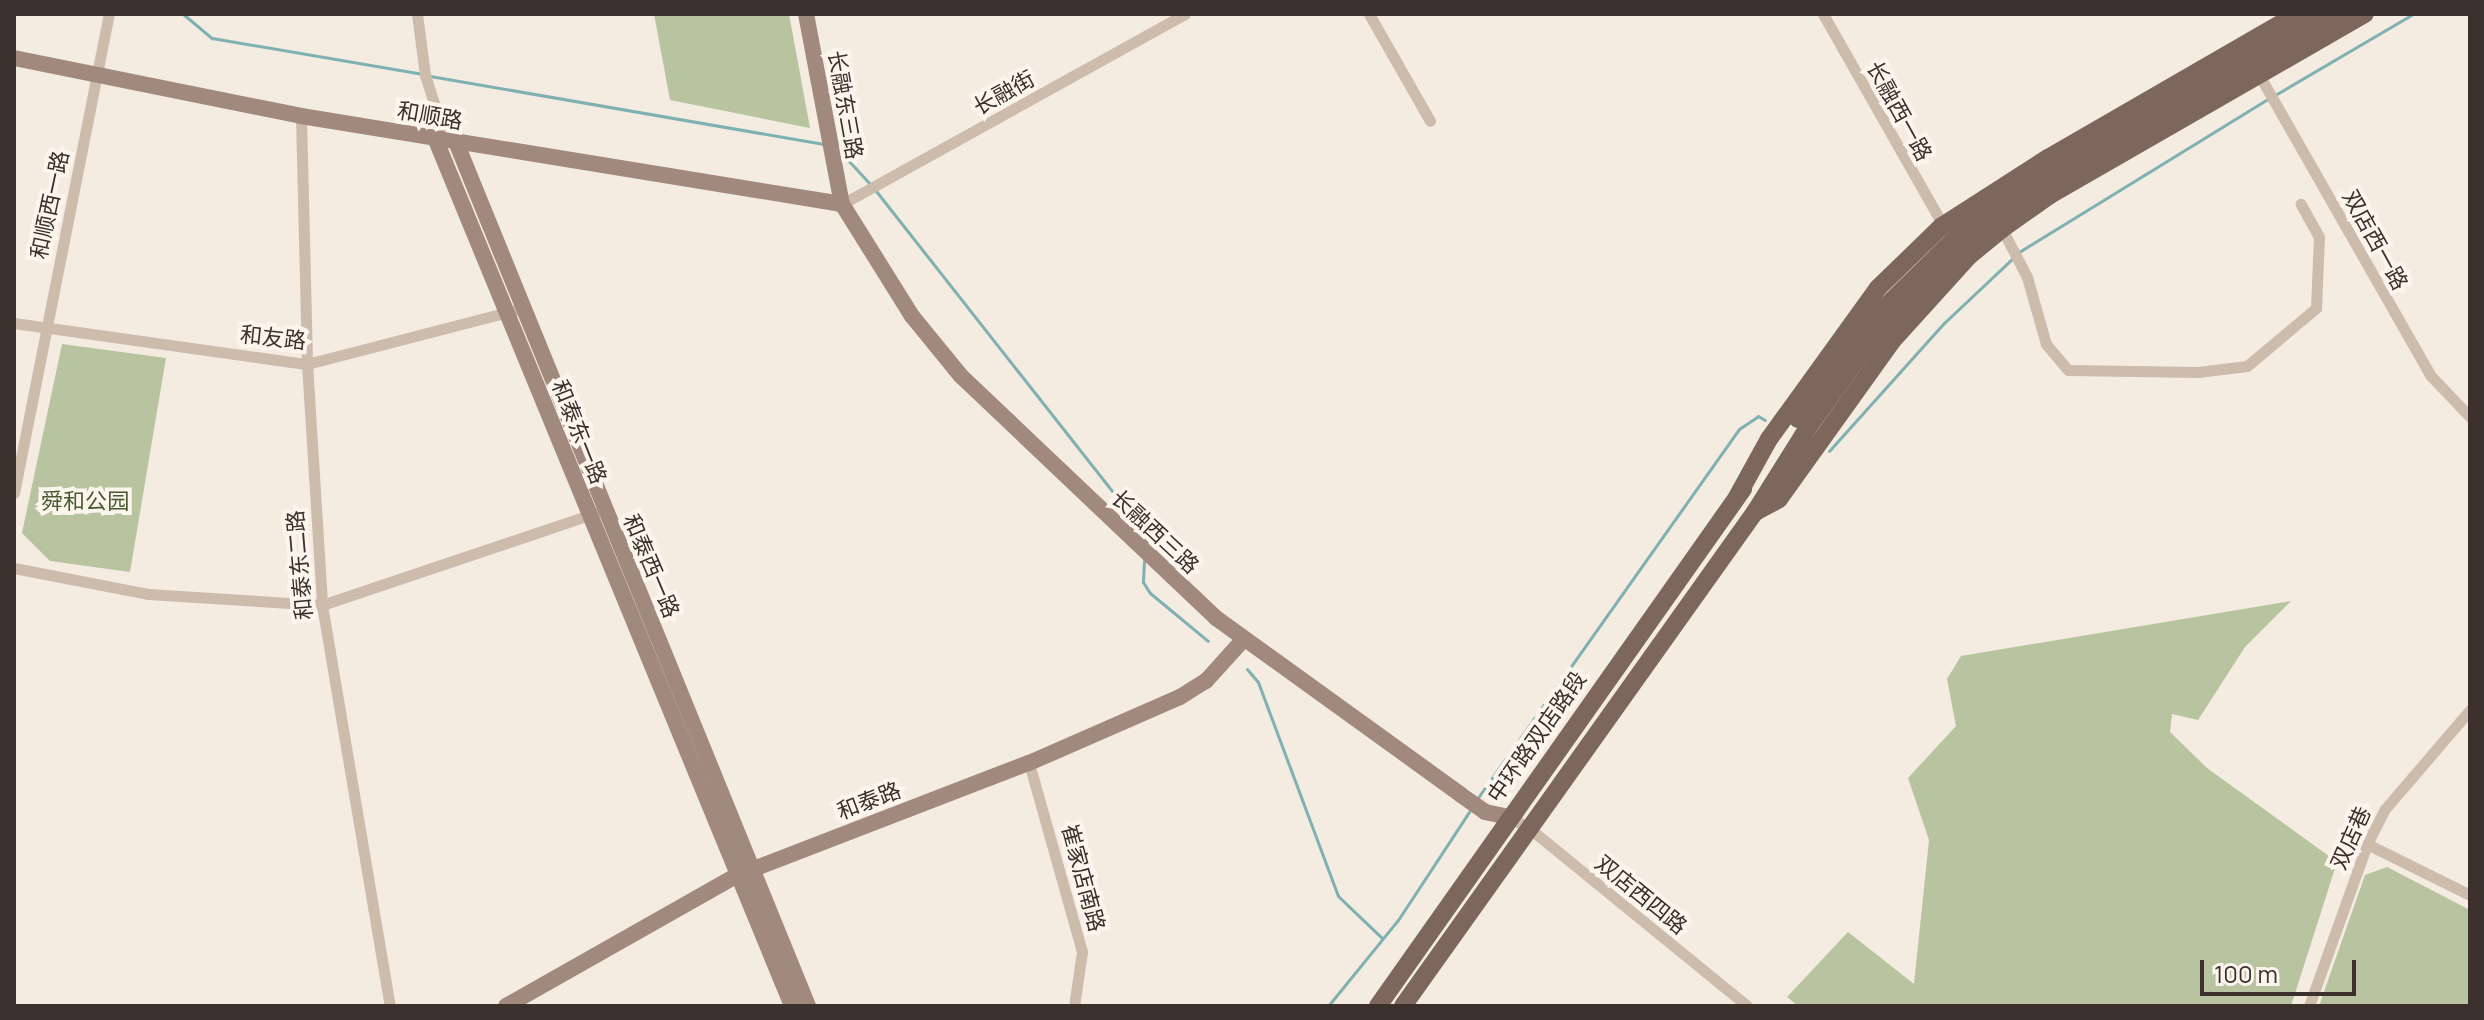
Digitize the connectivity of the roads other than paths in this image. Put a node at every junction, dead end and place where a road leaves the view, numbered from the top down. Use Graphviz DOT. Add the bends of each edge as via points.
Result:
graph roads {
  1 [pos="109,14"];
  2 [pos="417,14"];
  3 [pos="806,14"];
  4 [pos="1185,14"];
  5 [pos="1369,14"];
  6 [pos="1823,14"];
  7 [pos="2297,14"];
  8 [pos="2315,14"];
  9 [pos="2341,14"];
  10 [pos="2365,14"];
  11 [pos="14,58"];
  12 [pos="98,73"];
  13 [pos="2263,80"];
  14 [pos="301,116"];
  15 [pos="1430,121"];
  16 [pos="446,140"];
  17 [pos="842,204"];
  18 [pos="2301,204"];
  19 [pos="1942,226"];
  20 [pos="2002,229"];
  21 [pos="1969,256"];
  22 [pos="515,311"];
  23 [pos="14,323"];
  24 [pos="45,329"];
  25 [pos="307,364"];
  26 [pos="2470,417"];
  27 [pos="1804,423"];
  28 [pos="14,493"];
  29 [pos="1737,497"];
  30 [pos="1755,512"];
  31 [pos="597,513"];
  32 [pos="14,568"];
  33 [pos="322,605"];
  34 [pos="1244,639"];
  35 [pos="2470,710"];
  36 [pos="1029,763"];
  37 [pos="1509,817"];
  38 [pos="1529,828"];
  39 [pos="2367,844"];
  40 [pos="746,872"];
  41 [pos="2470,895"];
  42 [pos="390,1006"];
  43 [pos="506,1006"];
  44 [pos="792,1006"];
  45 [pos="808,1006"];
  46 [pos="1074,1006"];
  47 [pos="1378,1006"];
  48 [pos="1403,1006"];
  49 [pos="1747,1006"];
  50 [pos="2309,1006"];
  1 -- 12 [label="street, 和顺西一路"];
  2 -- 16 [label="street" via="425,75"];
  3 -- 17 [label="street, 长融东三路"];
  4 -- 17 [label="street, 长融街"];
  5 -- 15 [label="street"];
  6 -- 19 [label="street, 长融西一路"];
  7 -- 19 [label="main road" via="2048,158"];
  8 -- 27 [label="main road, bridge" via="1982,212 1867,325"];
  9 -- 27 [label="main road, bridge" via="2045,186 1984,231 1877,332"];
  10 -- 13 [label="main road"];
  11 -- 12 [label="street, 和顺路"];
  12 -- 14 [label="street, 和顺路"];
  12 -- 24 [label="street, 和顺西一路"];
  13 -- 20 [label="main road"];
  13 -- 26 [label="street, 双店西一路" via="2430,375"];
  14 -- 16 [label="street, 和顺路"];
  14 -- 25 [label="street, 和泰东二路"];
  16 -- 17 [label="street, 和顺路"];
  16 -- 22 [label="street, 和泰东一路"];
  17 -- 34 [label="street, 长融西三路" via="912,316 961,376 1041,456"];
  18 -- 20 [label="street" via="2319,237 2316,308 2247,366 2198,372 2068,370 2046,344 2016,254"];
  19 -- 21 [label="street, 长融西一路"];
  19 -- 29 [label="main road" via="1878,288 1769,439"];
  20 -- 21 [label="main road"];
  21 -- 30 [label="main road" via="1892,341 1779,499"];
  22 -- 25 [label="street, 和友路"];
  22 -- 31 [label="street, 和泰东一路"];
  23 -- 24 [label="street, 和友路"];
  24 -- 25 [label="street, 和友路"];
  24 -- 28 [label="street, 和顺西一路"];
  25 -- 33 [label="street, 和泰东二路"];
  27 -- 29 [label="main road"];
  27 -- 30 [label="main road"];
  29 -- 37 [label="main road, 中环路双店路段"];
  30 -- 38 [label="main road, 中环路双店路段"];
  31 -- 33 [label="street"];
  31 -- 40 [label="street, 和泰东一路"];
  32 -- 33 [label="street" via="148,594"];
  33 -- 42 [label="street, 和泰东二路"];
  34 -- 36 [label="street, 和泰路" via="1206,681 1180,697"];
  34 -- 37 [label="street, 长融西三路" via="1485,812"];
  35 -- 39 [label="street, 双店巷" via="2411,775"];
  36 -- 40 [label="street, 和泰路"];
  36 -- 46 [label="street, 崔家店南路" via="1082,952"];
  37 -- 38 [label="street, 双店西四路"];
  37 -- 47 [label="main road, 中环路双店路段"];
  38 -- 48 [label="main road, 中环路双店路段"];
  38 -- 49 [label="street, 双店西四路"];
  39 -- 41 [label="street"];
  39 -- 50 [label="street, 双店巷"];
  40 -- 43 [label="street, 和泰路"];
  40 -- 44 [label="street"];
  40 -- 45 [label="street"];
}
